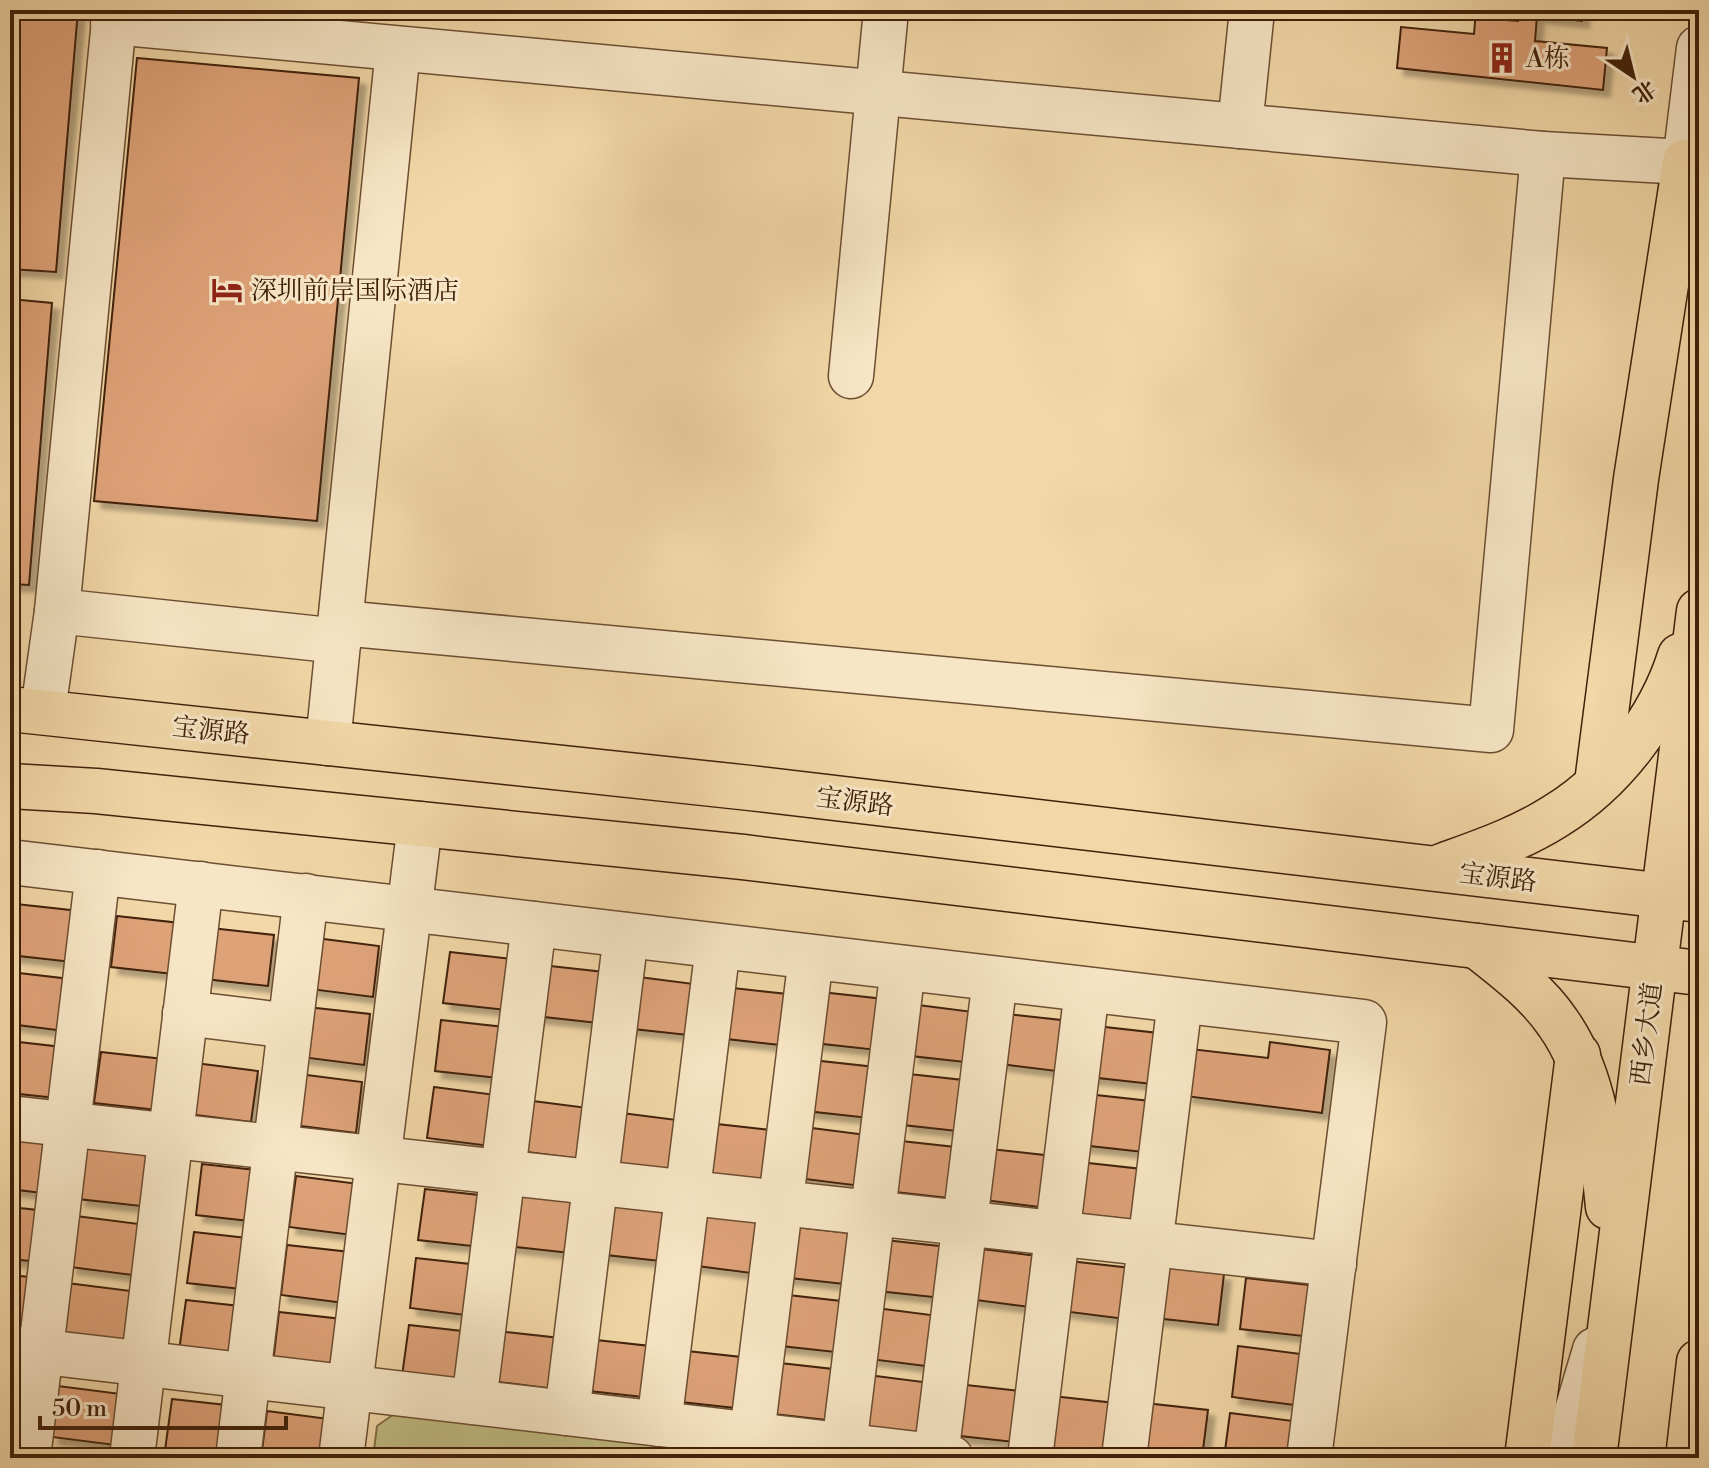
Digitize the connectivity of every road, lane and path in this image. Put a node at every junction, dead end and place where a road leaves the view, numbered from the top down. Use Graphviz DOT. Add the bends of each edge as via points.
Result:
graph roads {
  1 [pos="886,10"];
  2 [pos="1252,10"];
  3 [pos="114,16"];
  4 [pos="288,24"];
  5 [pos="1699,48"];
  6 [pos="398,49"];
  7 [pos="878,93"];
  8 [pos="1240,126"];
  9 [pos="1543,154"];
  10 [pos="1685,162"];
  11 [pos="1699,227"];
  12 [pos="851,376"];
  13 [pos="1699,597"];
  14 [pos="57,611"];
  15 [pos="1699,611"];
  16 [pos="340,632"];
  17 [pos="27,710"];
  18 [pos="328,743"];
  19 [pos="1597,783"];
  20 [pos="10,786"];
  21 [pos="420,824"];
  22 [pos="1341,858"];
  23 [pos="10,862"];
  24 [pos="1433,869"];
  25 [pos="98,872"];
  26 [pos="201,884"];
  27 [pos="306,896"];
  28 [pos="1681,898"];
  29 [pos="409,909"];
  30 [pos="534,924"];
  31 [pos="1331,929"];
  32 [pos="626,935"];
  33 [pos="718,946"];
  34 [pos="1477,946"];
  35 [pos="811,957"];
  36 [pos="903,968"];
  37 [pos="1655,968"];
  38 [pos="1699,973"];
  39 [pos="995,979"];
  40 [pos="1087,990"];
  41 [pos="1180,1001"];
  42 [pos="185,1013"];
  43 [pos="290,1026"];
  44 [pos="1578,1055"];
  45 [pos="10,1118"];
  46 [pos="67,1124"];
  47 [pos="171,1135"];
  48 [pos="276,1147"];
  49 [pos="378,1158"];
  50 [pos="503,1172"];
  51 [pos="596,1182"];
  52 [pos="688,1192"];
  53 [pos="780,1203"];
  54 [pos="873,1213"];
  55 [pos="965,1223"];
  56 [pos="1057,1233"];
  57 [pos="1150,1243"];
  58 [pos="1334,1264"];
  59 [pos="1613,1290"];
  60 [pos="25,1350"];
  61 [pos="1699,1362"];
  62 [pos="143,1364"];
  63 [pos="248,1376"];
  64 [pos="349,1387"];
  65 [pos="474,1402"];
  66 [pos="567,1413"];
  67 [pos="659,1424"];
  68 [pos="752,1434"];
  69 [pos="844,1446"];
  70 [pos="944,1457"];
  71 [pos="28,1458"];
  72 [pos="132,1458"];
  73 [pos="238,1458"];
  74 [pos="341,1458"];
  75 [pos="1030,1458"];
  76 [pos="1124,1458"];
  77 [pos="1309,1458"];
  78 [pos="1527,1458"];
  79 [pos="1563,1458"];
  80 [pos="1594,1458"];
  81 [pos="1688,1458"];
  1 -- 7 [label="street"];
  2 -- 8 [label="street"];
  3 -- 4 [label="street"];
  3 -- 14 [label="street"];
  4 -- 6 [label="street"];
  5 -- 10 [label="street"];
  6 -- 7 [label="street"];
  6 -- 16 [label="street"];
  7 -- 8 [label="street"];
  7 -- 12 [label="street"];
  8 -- 9 [label="street"];
  9 -- 10 [label="street"];
  9 -- 16 [label="street" via="1491,730"];
  10 -- 11 [label="street"];
  10 -- 19 [label="main road" via="1636,479"];
  13 -- 19 [label="main road" via="1675,671 1652,717"];
  14 -- 16 [label="street"];
  14 -- 17 [label="street"];
  15 -- 28 [label="main road, 西乡大道"];
  16 -- 18 [label="street"];
  17 -- 18 [label="main road, 宝源路"];
  18 -- 22 [label="main road, 宝源路"];
  19 -- 24 [label="main road" via="1555,817"];
  20 -- 21 [label="main road"];
  21 -- 29 [label="street"];
  21 -- 31 [label="main road" via="743,857"];
  22 -- 24 [label="main road, 宝源路"];
  22 -- 31 [label="main road" via="1369,877 1372,900 1361,920"];
  23 -- 25 [label="street"];
  24 -- 28 [label="main road, 宝源路"];
  25 -- 26 [label="street"];
  25 -- 46 [label="street"];
  26 -- 27 [label="street"];
  26 -- 42 [label="street"];
  27 -- 29 [label="street"];
  27 -- 43 [label="street"];
  28 -- 37 [label="main road, 西乡大道"];
  29 -- 30 [label="street"];
  29 -- 49 [label="street"];
  30 -- 32 [label="street"];
  30 -- 50 [label="street"];
  31 -- 34 [label="main road"];
  32 -- 33 [label="street"];
  32 -- 51 [label="street"];
  33 -- 35 [label="street"];
  33 -- 52 [label="street"];
  34 -- 37 [label="main road"];
  34 -- 44 [label="main road" via="1536,995"];
  35 -- 36 [label="street"];
  35 -- 53 [label="street"];
  36 -- 39 [label="street"];
  36 -- 54 [label="street"];
  37 -- 38 [label="main road"];
  37 -- 59 [label="main road, 西乡大道"];
  39 -- 40 [label="street"];
  39 -- 55 [label="street"];
  40 -- 41 [label="street"];
  40 -- 56 [label="street"];
  41 -- 57 [label="street"];
  41 -- 58 [label="street" via="1364,1022"];
  42 -- 43 [label="street"];
  42 -- 47 [label="street"];
  43 -- 48 [label="street"];
  44 -- 59 [label="main road" via="1600,1142"];
  44 -- 78 [label="main road"];
  45 -- 46 [label="street"];
  46 -- 47 [label="street"];
  46 -- 60 [label="street"];
  47 -- 48 [label="street"];
  47 -- 62 [label="street"];
  48 -- 49 [label="street"];
  48 -- 63 [label="street"];
  49 -- 50 [label="street"];
  49 -- 64 [label="street"];
  50 -- 51 [label="street"];
  50 -- 65 [label="street"];
  51 -- 52 [label="street"];
  51 -- 66 [label="street"];
  52 -- 53 [label="street"];
  52 -- 67 [label="street"];
  53 -- 54 [label="street"];
  53 -- 68 [label="street"];
  54 -- 55 [label="street"];
  54 -- 69 [label="street"];
  55 -- 56 [label="street"];
  55 -- 70 [label="street"];
  56 -- 57 [label="street"];
  56 -- 75 [label="street"];
  57 -- 58 [label="street"];
  57 -- 76 [label="street"];
  58 -- 77 [label="street"];
  59 -- 79 [label="street"];
  59 -- 80 [label="main road, 西乡大道"];
  60 -- 62 [label="street"];
  60 -- 71 [label="street"];
  61 -- 81 [label="main road"];
  62 -- 63 [label="street"];
  62 -- 72 [label="street"];
  63 -- 64 [label="street"];
  63 -- 73 [label="street"];
  64 -- 65 [label="street"];
  64 -- 74 [label="street"];
  65 -- 66 [label="street"];
  66 -- 67 [label="street"];
  67 -- 68 [label="street"];
  68 -- 69 [label="street"];
  69 -- 70 [label="street"];
}
